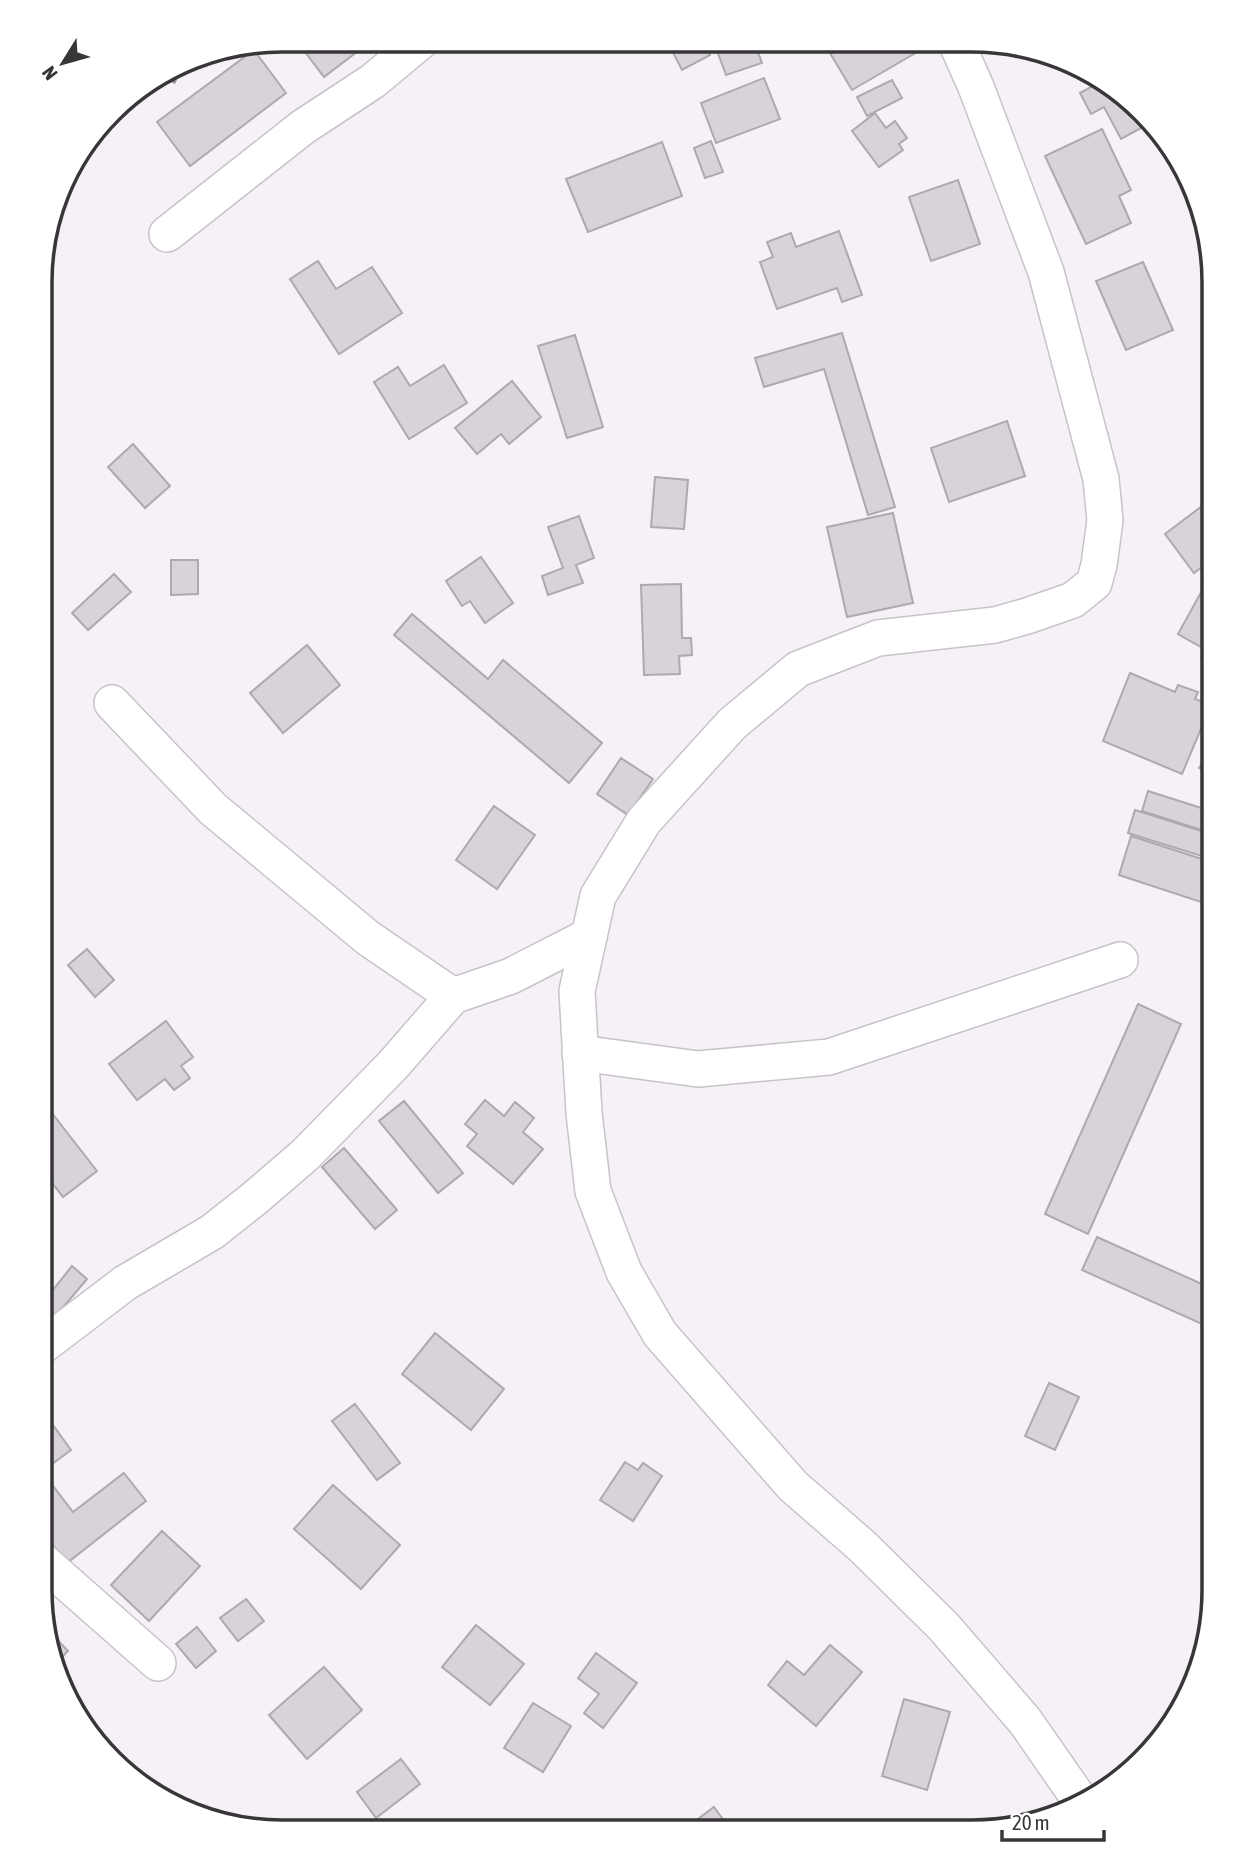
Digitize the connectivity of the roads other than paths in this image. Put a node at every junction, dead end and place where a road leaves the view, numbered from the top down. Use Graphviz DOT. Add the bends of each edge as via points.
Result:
graph roads {
  1 [pos="960,52"];
  2 [pos="407,53"];
  3 [pos="167,234"];
  4 [pos="112,703"];
  5 [pos="589,936"];
  6 [pos="1120,960"];
  7 [pos="453,996"];
  8 [pos="580,1053"];
  9 [pos="52,1339"];
  10 [pos="52,1570"];
  11 [pos="158,1663"];
  12 [pos="1076,1794"];
  1 -- 5 [label="street" via="1046,272 1101,479 1104,520 1094,583 1073,600 1027,616 995,625 878,638 798,669 732,724 644,821 598,896"];
  2 -- 3 [label="street"];
  4 -- 7 [label="street" via="213,809 368,939"];
  5 -- 7 [label="street" via="511,976"];
  5 -- 8 [label="street" via="577,990"];
  6 -- 8 [label="street" via="829,1057 698,1069"];
  7 -- 9 [label="street" via="393,1065 255,1198 212,1232 125,1283"];
  8 -- 12 [label="street" via="593,1191 624,1272 660,1334 793,1486 944,1627 1025,1721"];
  10 -- 11 [label="street"];
}
